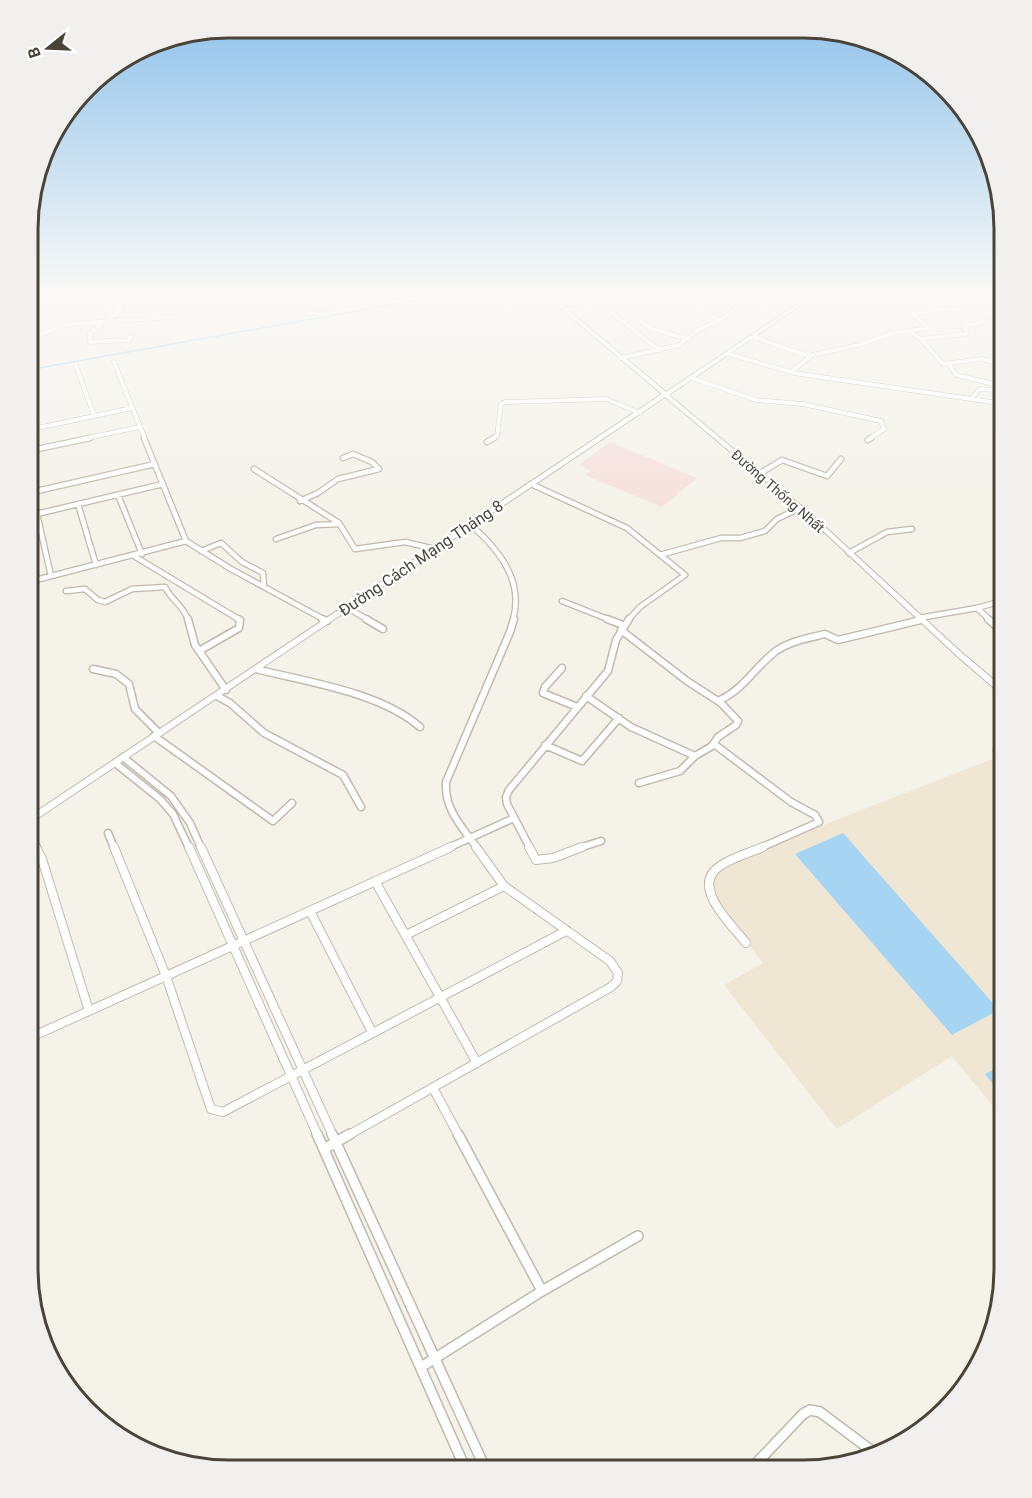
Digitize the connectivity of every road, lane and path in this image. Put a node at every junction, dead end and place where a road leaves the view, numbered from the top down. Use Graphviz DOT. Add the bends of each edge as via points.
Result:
graph roads {
  1 [pos="115,365"];
  2 [pos="629,365"];
  3 [pos="712,365"];
  4 [pos="767,365"];
  5 [pos="799,365"];
  6 [pos="950,365"];
  7 [pos="76,366"];
  8 [pos="791,372"];
  9 [pos="692,378"];
  10 [pos="994,384"];
  11 [pos="994,390"];
  12 [pos="666,395"];
  13 [pos="972,398"];
  14 [pos="994,402"];
  15 [pos="132,408"];
  16 [pos="640,412"];
  17 [pos="94,415"];
  18 [pos="139,427"];
  19 [pos="38,428"];
  20 [pos="868,440"];
  21 [pos="487,442"];
  22 [pos="38,449"];
  23 [pos="343,458"];
  24 [pos="840,459"];
  25 [pos="155,464"];
  26 [pos="254,469"];
  27 [pos="759,474"];
  28 [pos="164,484"];
  29 [pos="531,484"];
  30 [pos="38,491"];
  31 [pos="118,495"];
  32 [pos="300,501"];
  33 [pos="78,504"];
  34 [pos="800,508"];
  35 [pos="38,514"];
  36 [pos="38,518"];
  37 [pos="340,524"];
  38 [pos="471,525"];
  39 [pos="912,529"];
  40 [pos="276,539"];
  41 [pos="186,541"];
  42 [pos="435,549"];
  43 [pos="201,551"];
  44 [pos="849,553"];
  45 [pos="141,554"];
  46 [pos="660,555"];
  47 [pos="134,556"];
  48 [pos="96,565"];
  49 [pos="51,576"];
  50 [pos="38,579"];
  51 [pos="264,587"];
  52 [pos="66,591"];
  53 [pos="562,601"];
  54 [pos="994,604"];
  55 [pos="348,608"];
  56 [pos="977,609"];
  57 [pos="920,619"];
  58 [pos="327,621"];
  59 [pos="994,624"];
  60 [pos="622,627"];
  61 [pos="383,629"];
  62 [pos="199,651"];
  63 [pos="562,668"];
  64 [pos="93,669"];
  65 [pos="255,669"];
  66 [pos="994,683"];
  67 [pos="226,690"];
  68 [pos="217,696"];
  69 [pos="586,696"];
  70 [pos="720,700"];
  71 [pos="577,707"];
  72 [pos="619,718"];
  73 [pos="420,727"];
  74 [pos="157,734"];
  75 [pos="714,744"];
  76 [pos="545,745"];
  77 [pos="695,756"];
  78 [pos="123,757"];
  79 [pos="115,763"];
  80 [pos="639,783"];
  81 [pos="292,803"];
  82 [pos="362,807"];
  83 [pos="38,814"];
  84 [pos="514,818"];
  85 [pos="108,833"];
  86 [pos="468,839"];
  87 [pos="601,841"];
  88 [pos="38,851"];
  89 [pos="375,881"];
  90 [pos="504,886"];
  91 [pos="222,891"];
  92 [pos="212,896"];
  93 [pos="310,911"];
  94 [pos="566,931"];
  95 [pos="406,935"];
  96 [pos="245,940"];
  97 [pos="746,943"];
  98 [pos="234,945"];
  99 [pos="166,976"];
  100 [pos="439,996"];
  101 [pos="89,1011"];
  102 [pos="372,1032"];
  103 [pos="38,1034"];
  104 [pos="477,1063"];
  105 [pos="303,1068"];
  106 [pos="291,1075"];
  107 [pos="433,1088"];
  108 [pos="336,1143"];
  109 [pos="324,1149"];
  110 [pos="638,1236"];
  111 [pos="542,1291"];
  112 [pos="434,1359"];
  113 [pos="421,1367"];
  114 [pos="869,1449"];
  115 [pos="462,1460"];
  116 [pos="479,1460"];
  117 [pos="760,1460"];
  1 -- 15 [label="street"];
  2 -- 12 [label="street, Đường Thống Nhất"];
  3 -- 9 [label="street, Đường Cách Mạng Tháng 8"];
  4 -- 8 [label="street"];
  5 -- 8 [label="street"];
  6 -- 10 [label="street" via="956,375"];
  7 -- 17 [label="street"];
  8 -- 13 [label="street"];
  9 -- 12 [label="street, Đường Cách Mạng Tháng 8"];
  9 -- 20 [label="street" via="756,400 803,404 881,421 884,429"];
  11 -- 13 [label="street" via="980,389"];
  12 -- 16 [label="street, Đường Cách Mạng Tháng 8"];
  12 -- 27 [label="street, Đường Thống Nhất"];
  13 -- 14 [label="street"];
  15 -- 17 [label="street"];
  15 -- 18 [label="street"];
  16 -- 21 [label="street" via="606,399 505,402 501,404 497,436"];
  16 -- 29 [label="street, Đường Cách Mạng Tháng 8"];
  17 -- 19 [label="street"];
  18 -- 22 [label="street"];
  18 -- 25 [label="street"];
  23 -- 32 [label="street" via="353,454 379,469 338,479"];
  24 -- 27 [label="street" via="827,476 782,460"];
  25 -- 28 [label="street"];
  25 -- 30 [label="street"];
  26 -- 32 [label="street"];
  27 -- 34 [label="street, Đường Thống Nhất"];
  28 -- 31 [label="street"];
  28 -- 41 [label="street"];
  29 -- 38 [label="street, Đường Cách Mạng Tháng 8"];
  29 -- 46 [label="street" via="627,528"];
  31 -- 33 [label="street"];
  31 -- 45 [label="street"];
  32 -- 37 [label="street"];
  33 -- 35 [label="street"];
  33 -- 48 [label="street"];
  34 -- 44 [label="street, Đường Thống Nhất"];
  34 -- 46 [label="street" via="761,532 721,538"];
  36 -- 49 [label="street"];
  37 -- 40 [label="street" via="316,525"];
  37 -- 42 [label="street" via="355,549 409,541"];
  38 -- 42 [label="street, Đường Cách Mạng Tháng 8"];
  38 -- 86 [label="street" via="497,549 510,570 516,610 447,782 448,807"];
  39 -- 44 [label="street" via="887,532"];
  41 -- 43 [label="street"];
  41 -- 45 [label="street"];
  42 -- 55 [label="street, Đường Cách Mạng Tháng 8"];
  43 -- 51 [label="street"];
  43 -- 51 [label="street" via="221,543 242,562 264,573"];
  44 -- 57 [label="street, Đường Thống Nhất"];
  45 -- 47 [label="street"];
  46 -- 60 [label="street" via="685,577 640,607"];
  47 -- 48 [label="street"];
  47 -- 62 [label="street" via="240,620 239,628"];
  48 -- 49 [label="street"];
  49 -- 50 [label="street"];
  51 -- 58 [label="street"];
  52 -- 62 [label="street" via="85,589 105,602 132,589 164,586 190,621"];
  53 -- 60 [label="street"];
  54 -- 56 [label="street"];
  55 -- 58 [label="street, Đường Cách Mạng Tháng 8"];
  55 -- 61 [label="street"];
  56 -- 57 [label="street"];
  56 -- 59 [label="street"];
  57 -- 66 [label="street, Đường Thống Nhất"];
  57 -- 70 [label="street" via="838,640 825,634 780,648 732,695"];
  58 -- 65 [label="street, Đường Cách Mạng Tháng 8"];
  60 -- 69 [label="street" via="608,671"];
  60 -- 70 [label="street" via="687,680"];
  62 -- 67 [label="street"];
  63 -- 71 [label="street" via="543,693"];
  64 -- 74 [label="street" via="116,674 129,684 135,709"];
  65 -- 67 [label="street, Đường Cách Mạng Tháng 8"];
  65 -- 73 [label="street" via="364,699 413,719"];
  67 -- 68 [label="street, Đường Cách Mạng Tháng 8"];
  68 -- 74 [label="street, Đường Cách Mạng Tháng 8"];
  68 -- 82 [label="street" via="264,733 343,775"];
  69 -- 71 [label="street"];
  69 -- 72 [label="street"];
  70 -- 75 [label="street" via="738,722"];
  71 -- 76 [label="street"];
  72 -- 76 [label="street" via="582,761"];
  72 -- 77 [label="street"];
  74 -- 78 [label="street, Đường Cách Mạng Tháng 8"];
  74 -- 81 [label="street" via="273,821"];
  75 -- 77 [label="street"];
  75 -- 97 [label="street" via="791,802 815,815 819,822 712,872 708,882 712,896"];
  76 -- 84 [label="street" via="506,797"];
  77 -- 80 [label="street" via="674,774"];
  78 -- 79 [label="street, Đường Cách Mạng Tháng 8"];
  78 -- 91 [label="street" via="179,805"];
  79 -- 83 [label="street, Đường Cách Mạng Tháng 8"];
  79 -- 92 [label="street" via="173,814"];
  84 -- 86 [label="street"];
  84 -- 87 [label="street" via="536,860"];
  85 -- 99 [label="street"];
  86 -- 89 [label="street"];
  86 -- 90 [label="street"];
  88 -- 101 [label="street"];
  89 -- 93 [label="street"];
  89 -- 95 [label="street"];
  90 -- 94 [label="street"];
  90 -- 95 [label="street"];
  91 -- 92 [label="street"];
  91 -- 96 [label="street"];
  92 -- 98 [label="street"];
  93 -- 96 [label="street"];
  93 -- 102 [label="street"];
  94 -- 100 [label="street"];
  94 -- 104 [label="street" via="610,961 618,973 616,981"];
  95 -- 100 [label="street"];
  96 -- 98 [label="street"];
  96 -- 105 [label="street"];
  98 -- 99 [label="street"];
  98 -- 106 [label="street"];
  99 -- 101 [label="street"];
  99 -- 106 [label="street" via="212,1109 223,1112"];
  100 -- 102 [label="street"];
  100 -- 104 [label="street"];
  101 -- 103 [label="street"];
  102 -- 105 [label="street"];
  104 -- 107 [label="street"];
  105 -- 106 [label="street"];
  105 -- 108 [label="street"];
  106 -- 109 [label="street"];
  107 -- 108 [label="street"];
  107 -- 111 [label="street"];
  108 -- 109 [label="street"];
  108 -- 112 [label="street"];
  109 -- 113 [label="street"];
  110 -- 111 [label="street"];
  111 -- 112 [label="street"];
  112 -- 113 [label="street"];
  112 -- 116 [label="street"];
  113 -- 115 [label="street"];
  114 -- 117 [label="street" via="820,1412 810,1410"];
}
